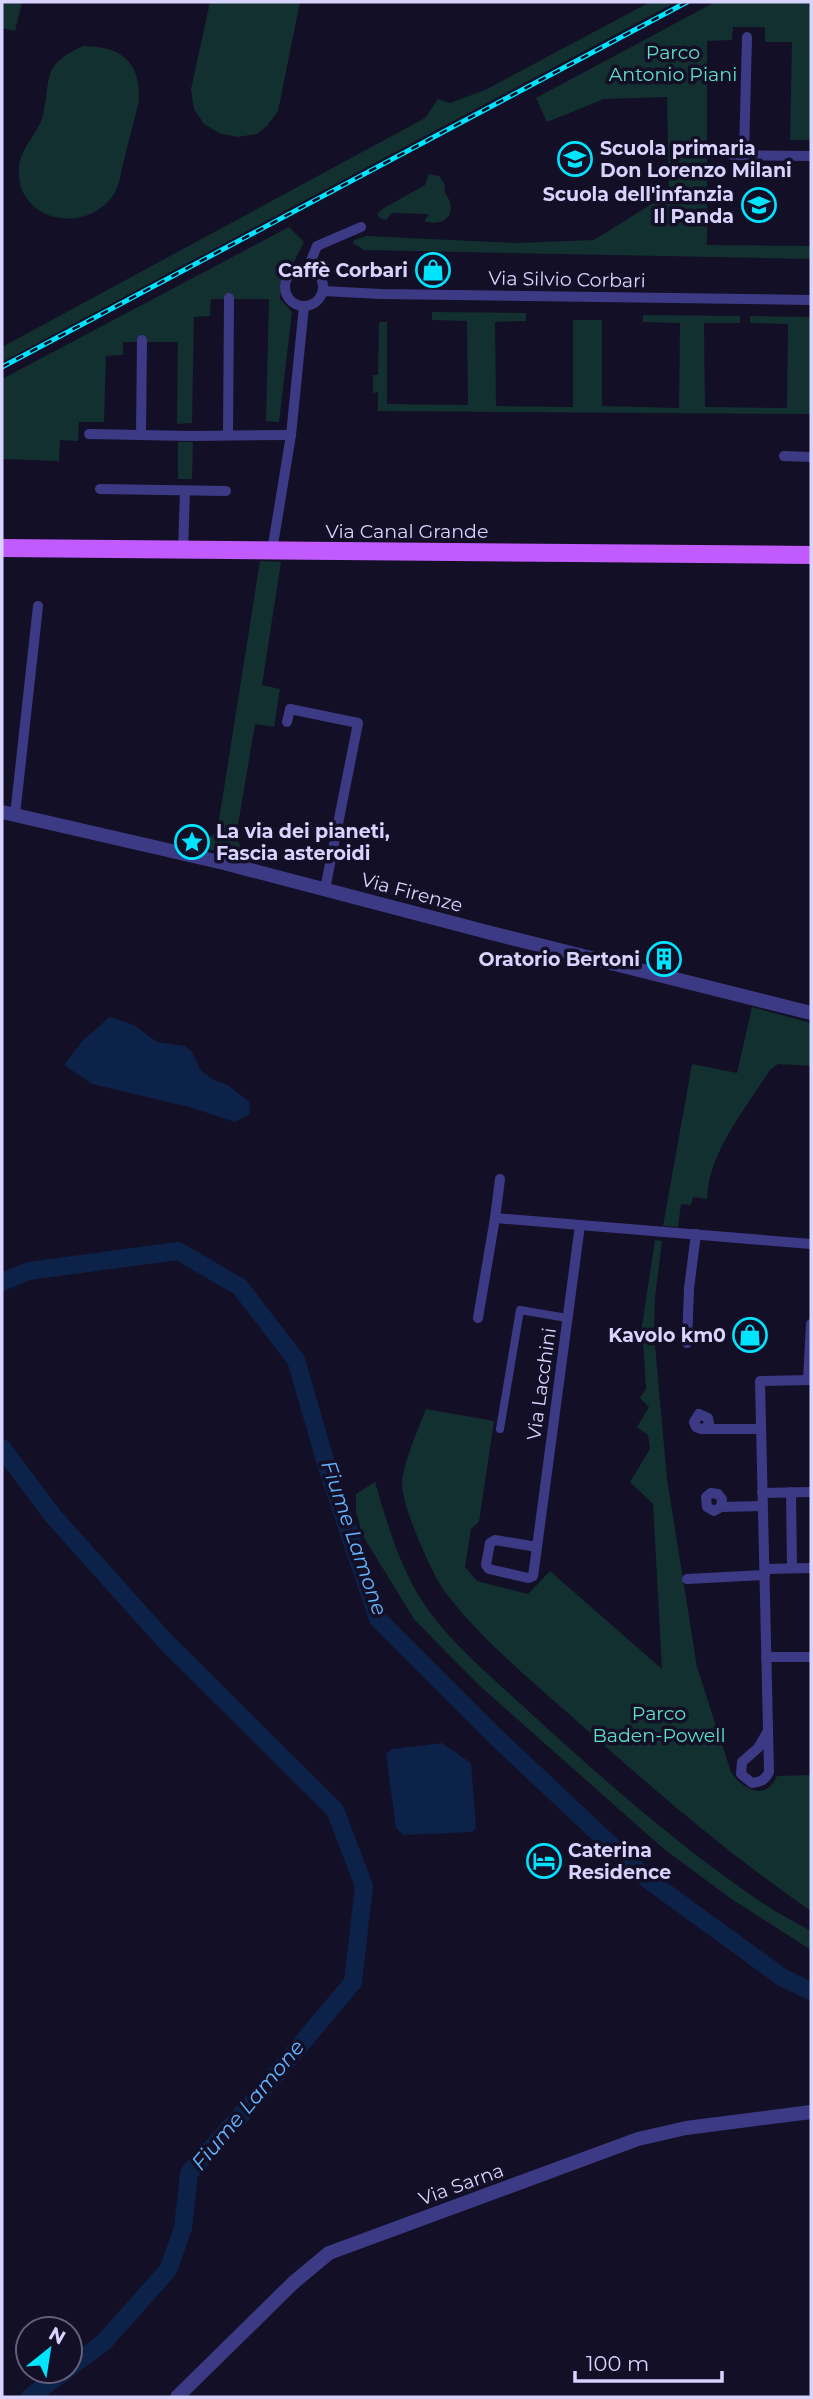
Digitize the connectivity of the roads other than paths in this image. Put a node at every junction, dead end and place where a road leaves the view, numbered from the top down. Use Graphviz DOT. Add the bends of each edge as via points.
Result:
graph roads {
  1 [pos="747,37"];
  2 [pos="732,155"];
  3 [pos="744,155"];
  4 [pos="811,156"];
  5 [pos="361,227"];
  6 [pos="308,268"];
  7 [pos="323,291"];
  8 [pos="229,298"];
  9 [pos="811,299"];
  10 [pos="304,306"];
  11 [pos="142,340"];
  12 [pos="89,434"];
  13 [pos="141,435"];
  14 [pos="228,435"];
  15 [pos="291,435"];
  16 [pos="783,456"];
  17 [pos="811,457"];
  18 [pos="100,489"];
  19 [pos="185,491"];
  20 [pos="226,491"];
  21 [pos="2,548"];
  22 [pos="183,551"];
  23 [pos="272,551"];
  24 [pos="811,555"];
  25 [pos="38,606"];
  26 [pos="292,696"];
  27 [pos="289,709"];
  28 [pos="287,722"];
  29 [pos="8,814"];
  30 [pos="325,889"];
  31 [pos="811,1013"];
  32 [pos="500,1180"];
  33 [pos="495,1218"];
  34 [pos="580,1225"];
  35 [pos="696,1234"];
  36 [pos="811,1244"];
  37 [pos="478,1318"];
  38 [pos="568,1318"];
  39 [pos="811,1324"];
  40 [pos="687,1343"];
  41 [pos="810,1380"];
  42 [pos="705,1428"];
  43 [pos="500,1429"];
  44 [pos="760,1429"];
  45 [pos="791,1492"];
  46 [pos="811,1492"];
  47 [pos="762,1493"];
  48 [pos="762,1506"];
  49 [pos="721,1507"];
  50 [pos="537,1547"];
  51 [pos="792,1568"];
  52 [pos="811,1568"];
  53 [pos="765,1572"];
  54 [pos="687,1579"];
  55 [pos="766,1657"];
  56 [pos="811,1657"];
  57 [pos="768,1731"];
  58 [pos="811,2112"];
  59 [pos="177,2397"];
  1 -- 3 [label="street"];
  2 -- 3 [label="street"];
  3 -- 4 [label="street"];
  5 -- 6 [label="street" via="317,246"];
  6 -- 7 [label="street" via="322,279"];
  6 -- 10 [label="street" via="296,269 286,283 289,299"];
  7 -- 9 [label="street, Via Silvio Corbari"];
  7 -- 10 [label="street" via="314,303"];
  8 -- 14 [label="street"];
  10 -- 15 [label="street"];
  11 -- 13 [label="street"];
  12 -- 13 [label="street"];
  13 -- 14 [label="street"];
  14 -- 15 [label="street"];
  15 -- 23 [label="street"];
  16 -- 17 [label="street"];
  18 -- 19 [label="street"];
  19 -- 20 [label="street"];
  19 -- 22 [label="street"];
  21 -- 22 [label="main road, Via Canal Grande"];
  22 -- 23 [label="main road, Via Canal Grande"];
  23 -- 24 [label="main road, Via Canal Grande"];
  25 -- 29 [label="street"];
  26 -- 27 [label="street"];
  27 -- 28 [label="street"];
  27 -- 30 [label="street" via="358,723"];
  29 -- 30 [label="street, Via Firenze"];
  30 -- 31 [label="street, Via Firenze"];
  32 -- 33 [label="street"];
  33 -- 34 [label="street"];
  33 -- 37 [label="street"];
  34 -- 35 [label="street"];
  34 -- 38 [label="street, Via Lacchini"];
  35 -- 36 [label="street"];
  35 -- 40 [label="street"];
  38 -- 43 [label="street" via="520,1310"];
  38 -- 50 [label="street, Via Lacchini"];
  39 -- 41 [label="street"];
  41 -- 44 [label="street" via="760,1381"];
  42 -- 44 [label="street"];
  44 -- 47 [label="street"];
  45 -- 46 [label="street"];
  45 -- 47 [label="street"];
  45 -- 51 [label="street"];
  47 -- 48 [label="street"];
  48 -- 49 [label="street"];
  48 -- 53 [label="street"];
  50 -- 50 [label="street, Via Lacchini" via="533,1576 528,1578 486,1565 490,1543 495,1540"];
  51 -- 52 [label="street"];
  51 -- 53 [label="street"];
  53 -- 54 [label="street"];
  53 -- 55 [label="street"];
  55 -- 56 [label="street"];
  55 -- 57 [label="street"];
  57 -- 57 [label="street" via="742,1762 741,1774 752,1783 766,1778"];
  58 -- 59 [label="street, Via Sarna" via="638,2139 328,2253"];
}
